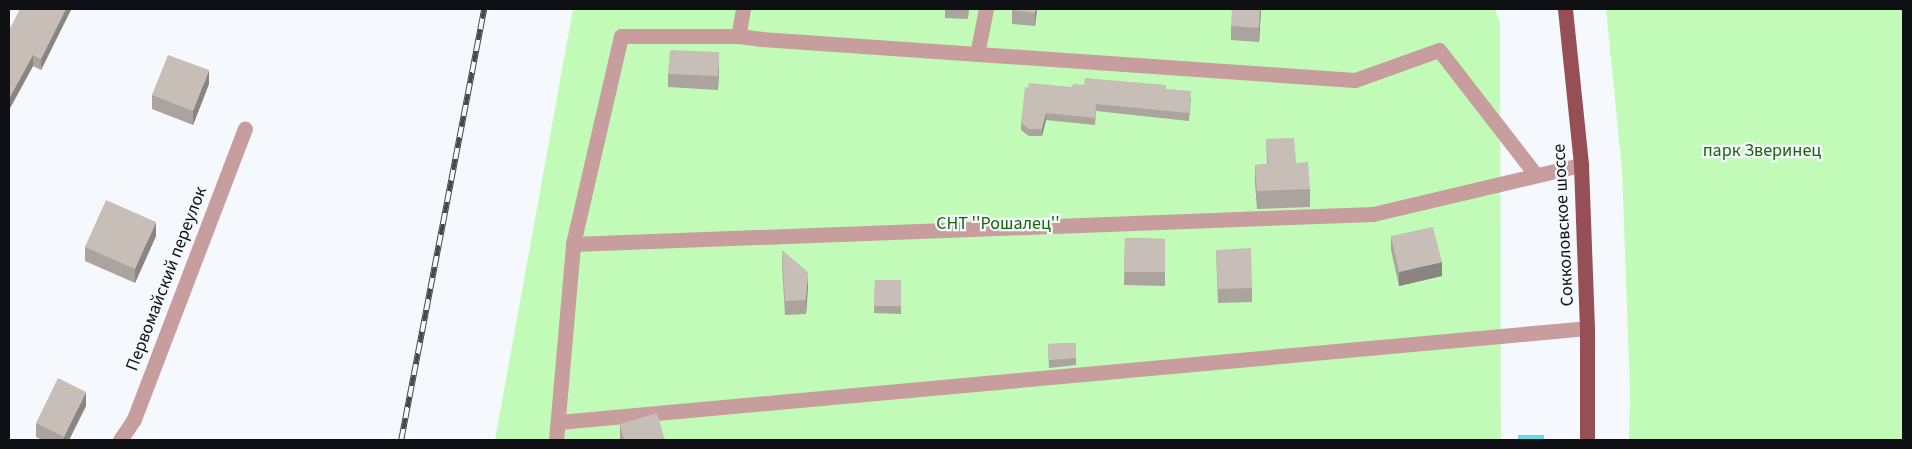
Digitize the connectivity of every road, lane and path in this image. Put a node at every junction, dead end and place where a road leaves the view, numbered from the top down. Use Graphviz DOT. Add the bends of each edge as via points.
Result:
graph roads {
  1 [pos="743,9"];
  2 [pos="986,9"];
  3 [pos="1565,9"];
  4 [pos="738,36"];
  5 [pos="978,54"];
  6 [pos="244,128"];
  7 [pos="1581,165"];
  8 [pos="1536,175"];
  9 [pos="572,244"];
  10 [pos="1587,328"];
  11 [pos="559,422"];
  12 [pos="120,440"];
  13 [pos="556,440"];
  14 [pos="1587,440"];
  1 -- 4 [label="street"];
  2 -- 5 [label="street"];
  3 -- 7 [label="main road, Сокколовское шоссе"];
  4 -- 5 [label="street"];
  4 -- 9 [label="street" via="622,36"];
  5 -- 8 [label="street" via="1355,80 1439,50"];
  6 -- 12 [label="street, Первомайский переулок" via="134,419"];
  7 -- 8 [label="street"];
  7 -- 10 [label="main road, Сокколовское шоссе"];
  8 -- 9 [label="street" via="1373,214"];
  9 -- 11 [label="street"];
  10 -- 11 [label="street"];
  10 -- 14 [label="main road, Сокколовское шоссе"];
  11 -- 13 [label="street"];
}
